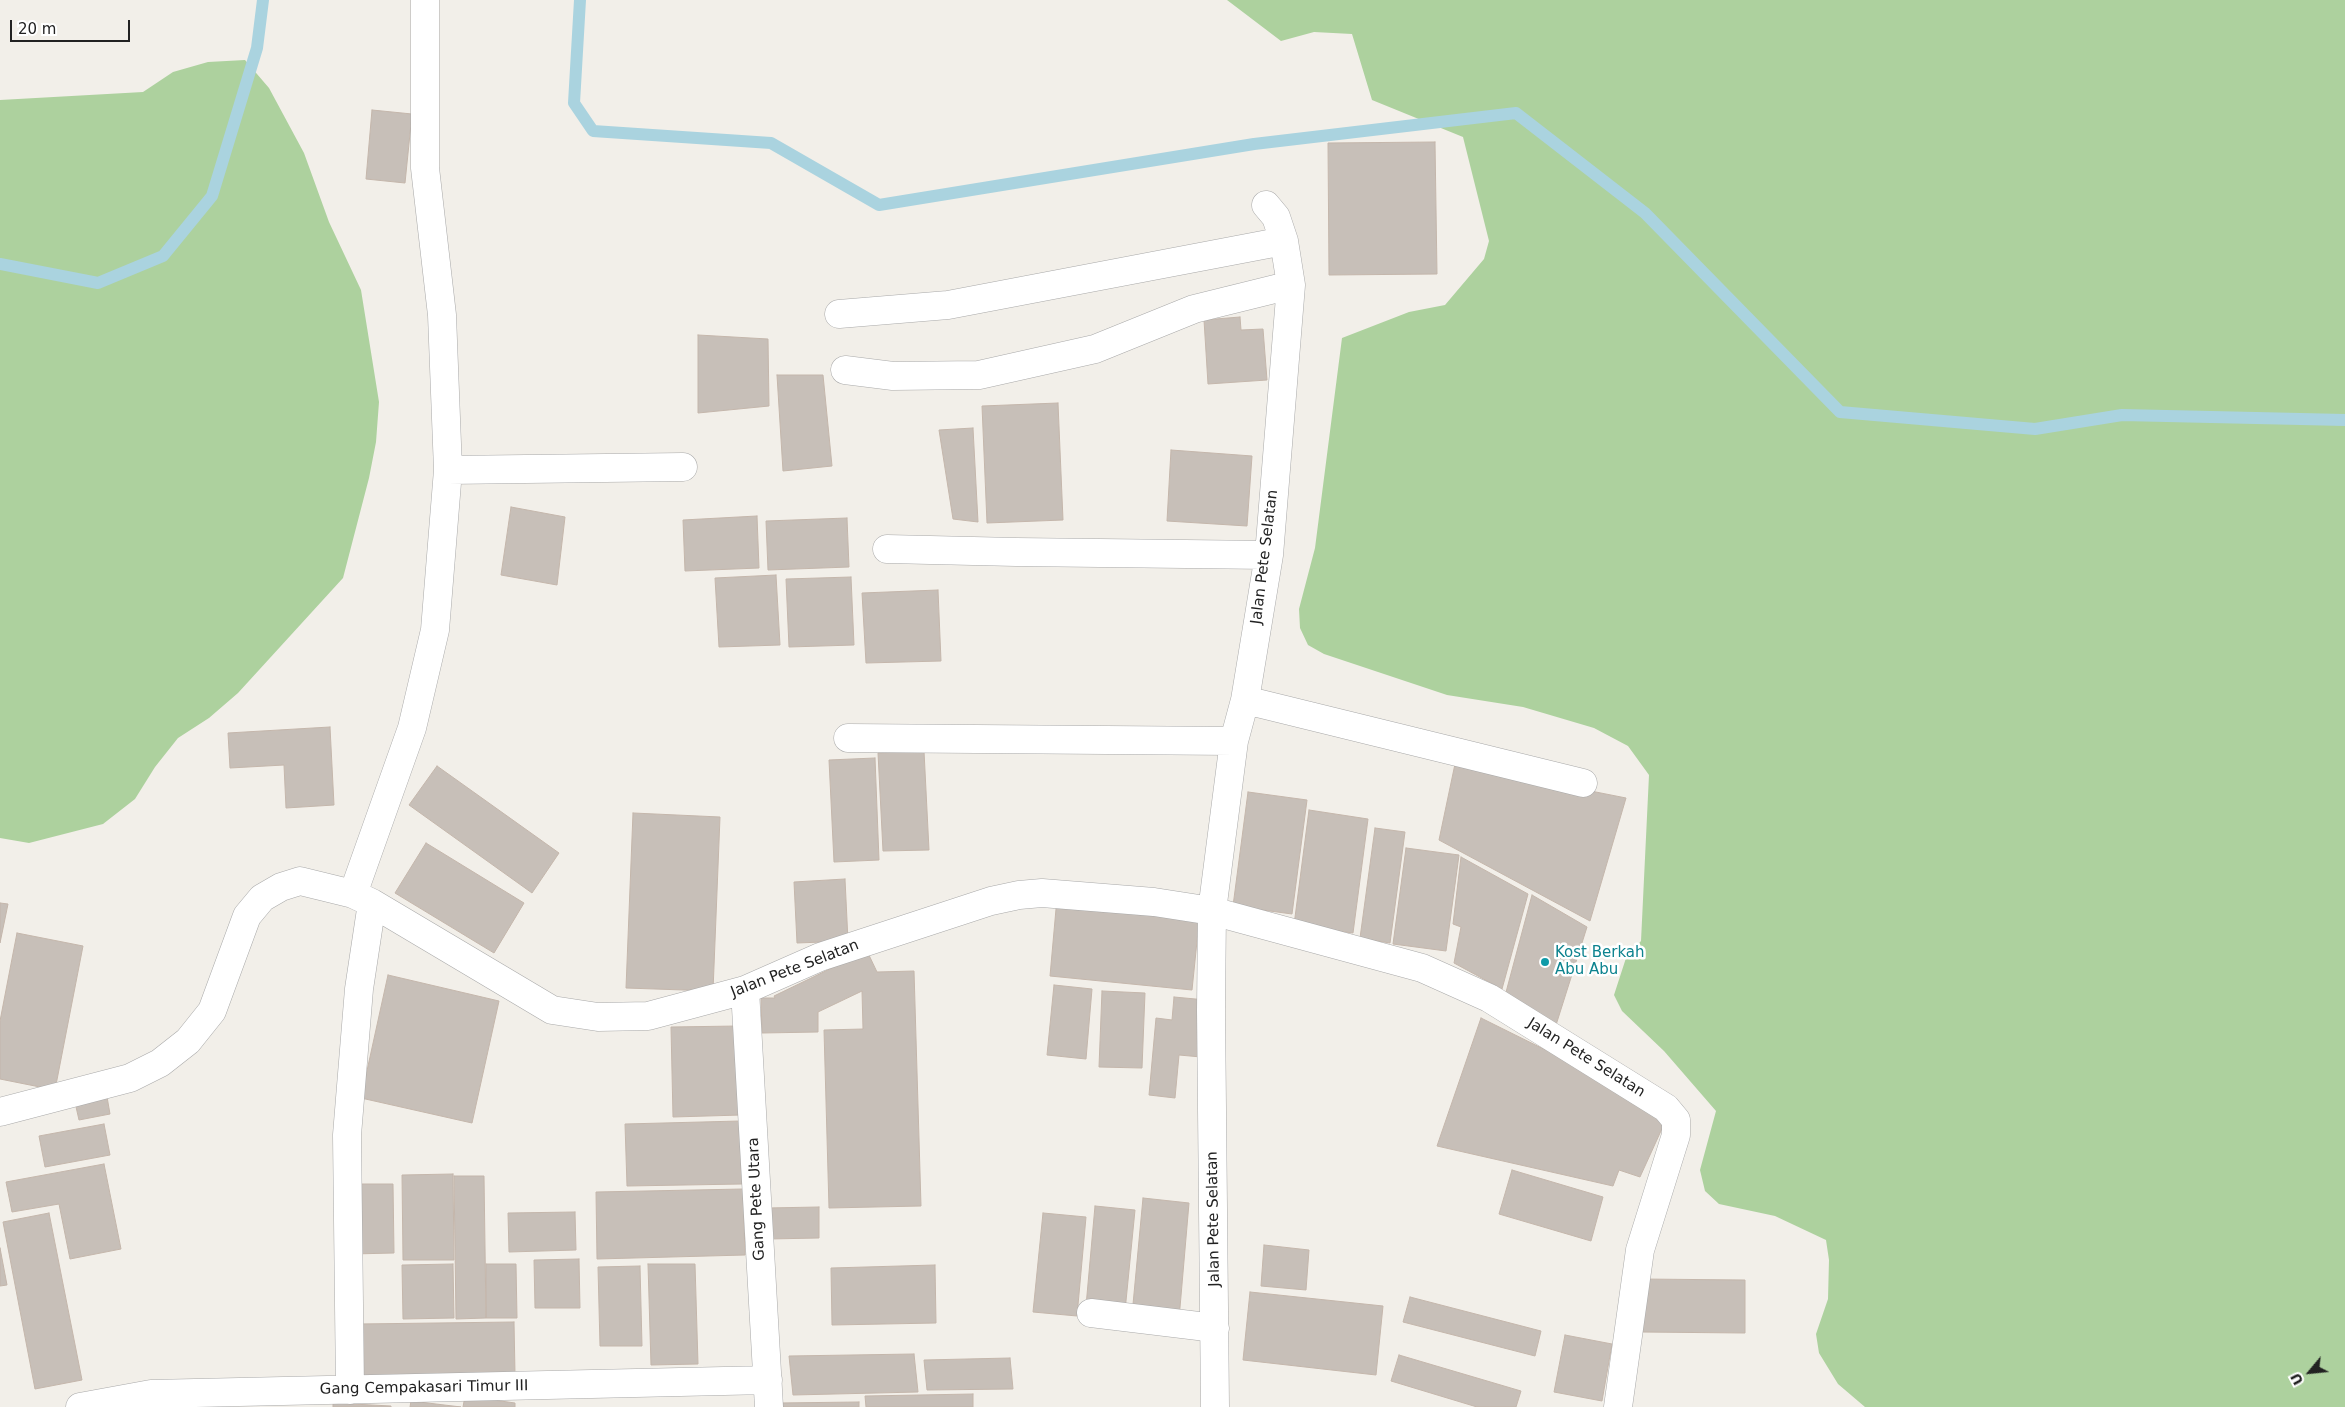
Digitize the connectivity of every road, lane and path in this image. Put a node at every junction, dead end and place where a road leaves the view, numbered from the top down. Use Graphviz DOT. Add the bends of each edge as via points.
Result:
graph roads {
  1 [pos="425,0"];
  2 [pos="1266,205"];
  3 [pos="1284,241"];
  4 [pos="1291,285"];
  5 [pos="839,314"];
  6 [pos="846,370"];
  7 [pos="683,467"];
  8 [pos="448,470"];
  9 [pos="887,549"];
  10 [pos="1268,555"];
  11 [pos="1245,700"];
  12 [pos="848,738"];
  13 [pos="1234,740"];
  14 [pos="1583,783"];
  15 [pos="363,899"];
  16 [pos="1212,911"];
  17 [pos="745,990"];
  18 [pos="0,1112"];
  19 [pos="1091,1313"];
  20 [pos="1215,1328"];
  21 [pos="768,1380"];
  22 [pos="350,1390"];
  23 [pos="80,1407"];
  24 [pos="769,1407"];
  25 [pos="1215,1407"];
  26 [pos="1618,1407"];
  1 -- 8 [label="street" via="425,168 442,315"];
  2 -- 3 [label="street, Jalan Pete Selatan" via="1276,218"];
  3 -- 4 [label="street, Jalan Pete Selatan"];
  3 -- 5 [label="street" via="948,305"];
  4 -- 6 [label="street" via="1194,309 1095,349 979,376 893,376"];
  4 -- 10 [label="street, Jalan Pete Selatan"];
  7 -- 8 [label="street"];
  8 -- 15 [label="street" via="433,638 412,728"];
  9 -- 10 [label="street"];
  10 -- 11 [label="street, Jalan Pete Selatan"];
  11 -- 13 [label="street, Jalan Pete Selatan"];
  11 -- 14 [label="street"];
  12 -- 13 [label="street"];
  13 -- 16 [label="street, Jalan Pete Selatan"];
  15 -- 17 [label="street, Jalan Pete Selatan" via="552,1010 598,1017 648,1016"];
  15 -- 18 [label="street, Jalan Pete Selatan" via="300,881 262,898 247,916 212,1011 188,1041 160,1063 130,1078"];
  15 -- 22 [label="street" via="360,989 347,1135"];
  16 -- 17 [label="street, Jalan Pete Selatan" via="1154,902 1042,893 1019,895 991,901 820,957"];
  16 -- 20 [label="street, Jalan Pete Selatan" via="1210,1010"];
  16 -- 26 [label="street, Jalan Pete Selatan" via="1422,968 1480,994 1666,1108 1676,1120 1676,1135 1640,1250"];
  17 -- 21 [label="street, Gang Pete Utara"];
  19 -- 20 [label="street"];
  20 -- 25 [label="street, Jalan Pete Selatan"];
  21 -- 22 [label="street, Gang Cempakasari Timur III"];
  21 -- 24 [label="street, Gang Pete Utara"];
  22 -- 23 [label="street, Gang Cempakasari Timur III" via="151,1394"];
}
